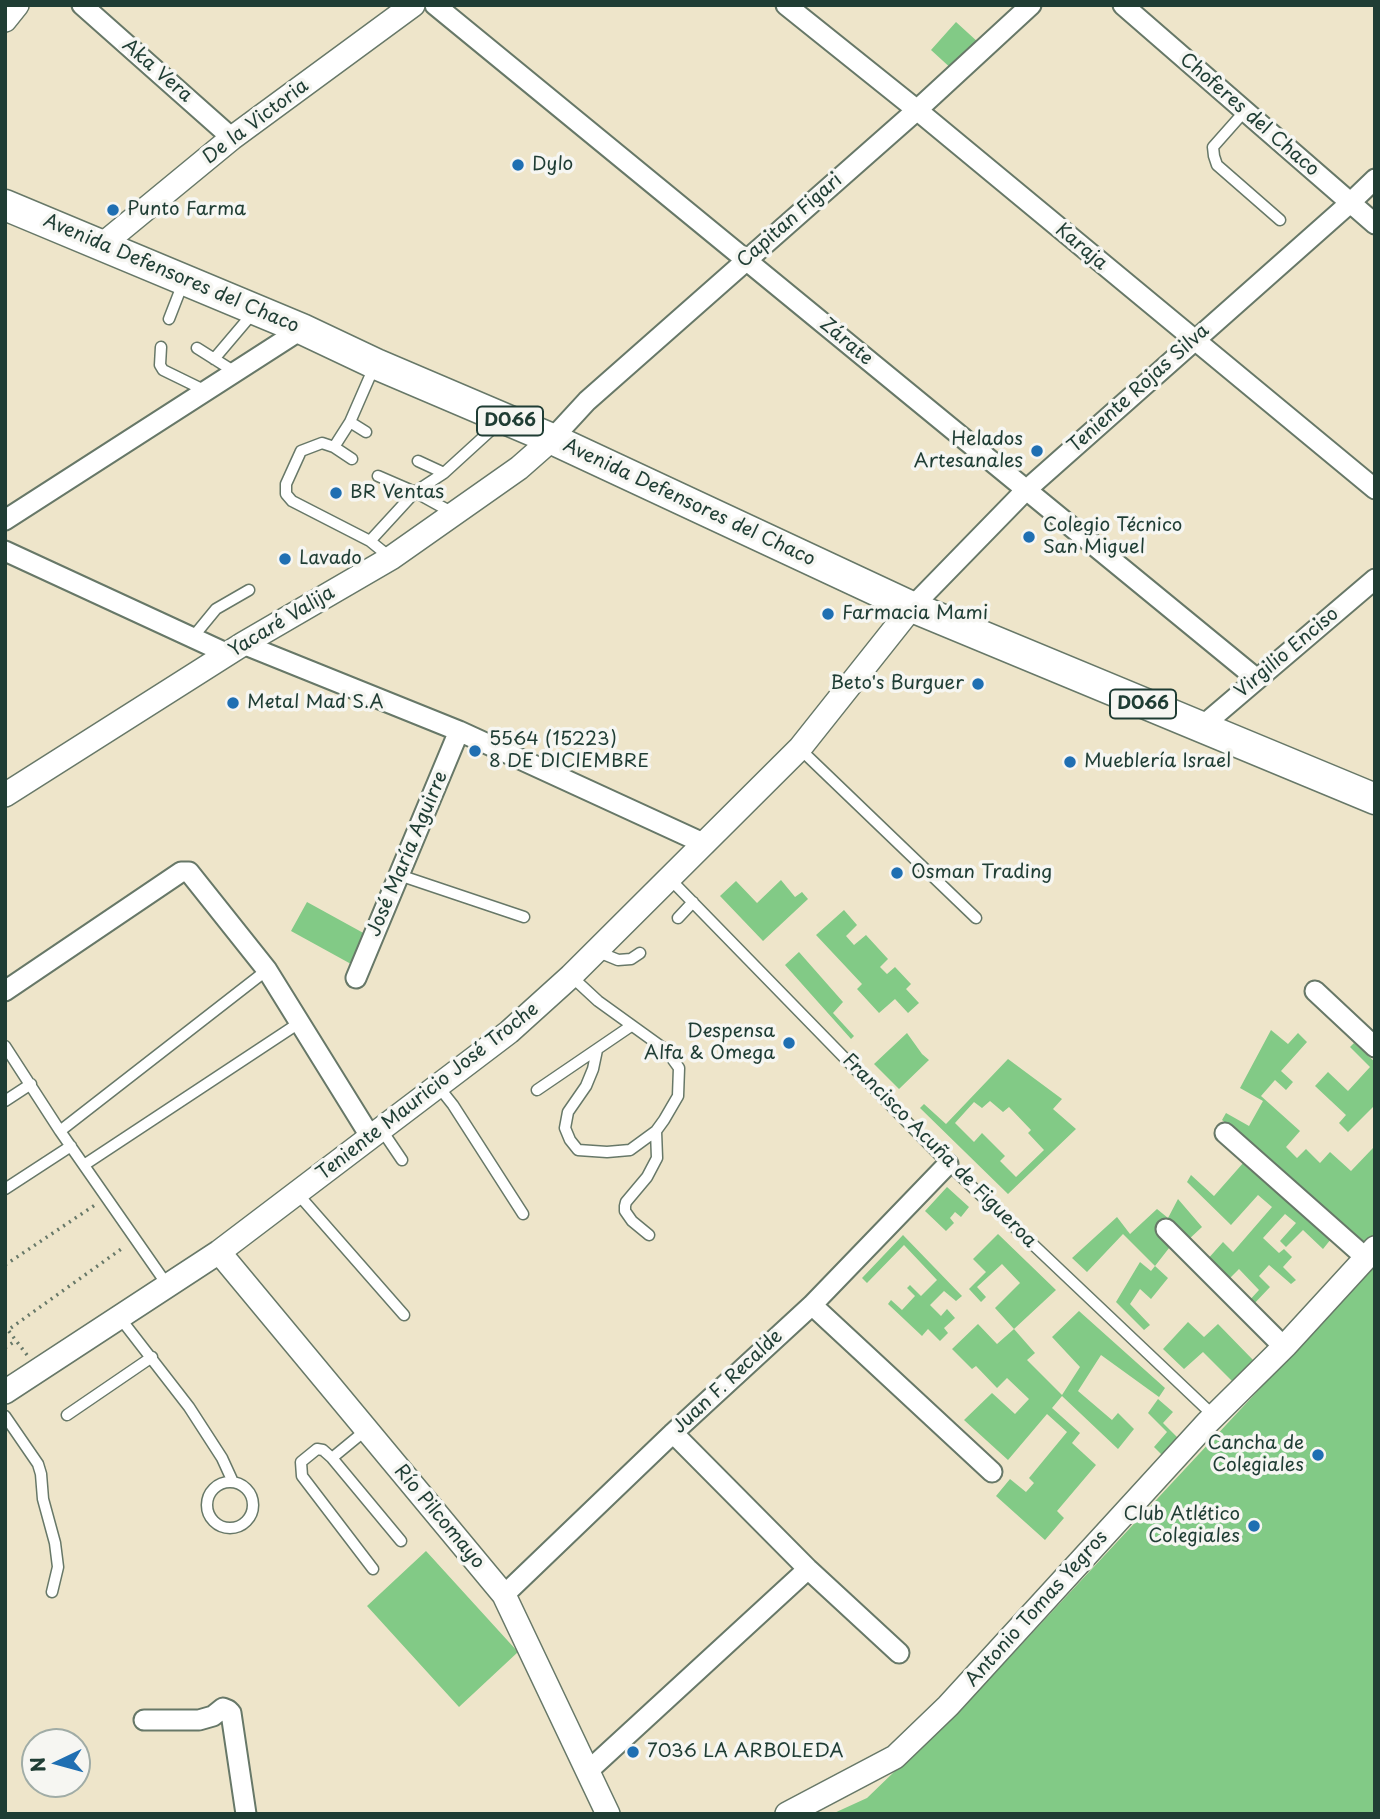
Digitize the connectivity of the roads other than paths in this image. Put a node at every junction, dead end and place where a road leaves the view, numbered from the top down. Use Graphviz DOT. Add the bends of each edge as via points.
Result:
graph roads {
  1 [pos="17,5"];
  2 [pos="82,5"];
  3 [pos="413,5"];
  4 [pos="435,5"];
  5 [pos="786,5"];
  6 [pos="1031,5"];
  7 [pos="1123,5"];
  8 [pos="5,20"];
  9 [pos="917,110"];
  10 [pos="1244,112"];
  11 [pos="232,138"];
  12 [pos="1375,178"];
  13 [pos="1350,203"];
  14 [pos="5,205"];
  15 [pos="1280,220"];
  16 [pos="1375,224"];
  17 [pos="102,245"];
  18 [pos="747,259"];
  19 [pos="184,279"];
  20 [pos="256,310"];
  21 [pos="169,319"];
  22 [pos="302,328"];
  23 [pos="1193,341"];
  24 [pos="161,347"];
  25 [pos="197,348"];
  26 [pos="214,359"];
  27 [pos="376,363"];
  28 [pos="235,372"];
  29 [pos="206,391"];
  30 [pos="504,418"];
  31 [pos="350,422"];
  32 [pos="366,432"];
  33 [pos="552,439"];
  34 [pos="334,447"];
  35 [pos="352,459"];
  36 [pos="418,461"];
  37 [pos="444,473"];
  38 [pos="378,476"];
  39 [pos="1375,489"];
  40 [pos="1025,491"];
  41 [pos="415,492"];
  42 [pos="456,514"];
  43 [pos="5,520"];
  44 [pos="370,541"];
  45 [pos="5,551"];
  46 [pos="391,558"];
  47 [pos="1375,579"];
  48 [pos="248,590"];
  49 [pos="912,607"];
  50 [pos="193,637"];
  51 [pos="236,649"];
  52 [pos="1257,679"];
  53 [pos="1200,728"];
  54 [pos="459,731"];
  55 [pos="800,748"];
  56 [pos="5,795"];
  57 [pos="1375,799"];
  58 [pos="705,844"];
  59 [pos="399,875"];
  60 [pos="670,878"];
  61 [pos="693,902"];
  62 [pos="524,917"];
  63 [pos="678,918"];
  64 [pos="976,918"];
  65 [pos="595,951"];
  66 [pos="640,953"];
  67 [pos="267,970"];
  68 [pos="571,976"];
  69 [pos="356,978"];
  70 [pos="1315,990"];
  71 [pos="5,991"];
  72 [pos="299,1023"];
  73 [pos="631,1026"];
  74 [pos="5,1046"];
  75 [pos="1375,1046"];
  76 [pos="597,1050"];
  77 [pos="31,1084"];
  78 [pos="438,1086"];
  79 [pos="537,1090"];
  80 [pos="5,1101"];
  81 [pos="60,1131"];
  82 [pos="656,1131"];
  83 [pos="375,1133"];
  84 [pos="1225,1133"];
  85 [pos="71,1146"];
  86 [pos="402,1160"];
  87 [pos="948,1164"];
  88 [pos="83,1165"];
  89 [pos="5,1189"];
  90 [pos="297,1193"];
  91 [pos="523,1214"];
  92 [pos="1167,1229"];
  93 [pos="649,1235"];
  94 [pos="219,1252"];
  95 [pos="1370,1252"];
  96 [pos="168,1287"];
  97 [pos="812,1305"];
  98 [pos="404,1315"];
  99 [pos="120,1318"];
  100 [pos="1283,1347"];
  101 [pos="152,1357"];
  102 [pos="5,1392"];
  103 [pos="67,1415"];
  104 [pos="5,1416"];
  105 [pos="1214,1416"];
  106 [pos="366,1429"];
  107 [pos="673,1433"];
  108 [pos="332,1458"];
  109 [pos="992,1472"];
  110 [pos="233,1482"];
  111 [pos="401,1541"];
  112 [pos="373,1569"];
  113 [pos="808,1569"];
  114 [pos="52,1592"];
  115 [pos="504,1595"];
  116 [pos="899,1653"];
  117 [pos="144,1720"];
  118 [pos="895,1757"];
  119 [pos="587,1772"];
  120 [pos="246,1814"];
  121 [pos="607,1814"];
  122 [pos="787,1814"];
  123 [pos="810,1814"];
  1 -- 8 [label="street"];
  2 -- 11 [label="street, Aka Vera"];
  3 -- 11 [label="street, De la Victoria"];
  4 -- 18 [label="street, Zárate"];
  5 -- 9 [label="street, Karaja"];
  6 -- 9 [label="street, Capitan Figari"];
  7 -- 10 [label="street, Choferes del Chaco"];
  9 -- 18 [label="street, Capitan Figari"];
  9 -- 23 [label="street, Karaja"];
  10 -- 13 [label="street, Choferes del Chaco"];
  10 -- 15 [label="lane" via="1213,148 1214,156 1217,165"];
  11 -- 17 [label="street, De la Victoria"];
  12 -- 13 [label="street, Teniente Rojas Silva"];
  13 -- 16 [label="street, Choferes del Chaco"];
  13 -- 23 [label="street, Teniente Rojas Silva"];
  14 -- 17 [label="main road, Avenida Defensores del Chaco / D066"];
  17 -- 19 [label="main road, Avenida Defensores del Chaco / D066"];
  18 -- 33 [label="street, Capitan Figari" via="587,401"];
  18 -- 40 [label="street, Zárate"];
  19 -- 20 [label="main road, Avenida Defensores del Chaco / D066"];
  19 -- 21 [label="lane"];
  20 -- 22 [label="main road, Avenida Defensores del Chaco / D066"];
  20 -- 26 [label="lane"];
  22 -- 27 [label="main road, Avenida Defensores del Chaco / D066"];
  22 -- 28 [label="street"];
  23 -- 39 [label="street, Karaja"];
  23 -- 40 [label="street, Teniente Rojas Silva"];
  24 -- 29 [label="lane" via="163,370"];
  25 -- 26 [label="lane"];
  26 -- 28 [label="lane"];
  27 -- 30 [label="main road, Avenida Defensores del Chaco / D066"];
  27 -- 31 [label="lane"];
  28 -- 29 [label="street"];
  29 -- 43 [label="street"];
  30 -- 33 [label="main road, Avenida Defensores del Chaco / D066"];
  30 -- 37 [label="lane"];
  31 -- 32 [label="lane"];
  31 -- 34 [label="lane"];
  33 -- 42 [label="street, Yacaré Valija"];
  33 -- 49 [label="main road, Avenida Defensores del Chaco / D066"];
  34 -- 35 [label="lane"];
  34 -- 44 [label="lane" via="322,443 301,451 286,484 286,495"];
  36 -- 37 [label="lane"];
  37 -- 41 [label="lane"];
  38 -- 41 [label="lane"];
  40 -- 49 [label="street, Teniente Rojas Silva"];
  40 -- 52 [label="street, Zárate"];
  41 -- 42 [label="lane"];
  41 -- 44 [label="lane"];
  42 -- 46 [label="street, Yacaré Valija"];
  44 -- 46 [label="lane"];
  45 -- 50 [label="street"];
  46 -- 51 [label="street, Yacaré Valija"];
  47 -- 52 [label="street, Virgilio Enciso"];
  48 -- 50 [label="lane" via="216,609"];
  49 -- 53 [label="main road, Avenida Defensores del Chaco / D066"];
  49 -- 55 [label="street, Teniente Mauricio José Troche"];
  50 -- 51 [label="street"];
  51 -- 54 [label="street"];
  51 -- 56 [label="street, Yacaré Valija"];
  52 -- 53 [label="street, Virgilio Enciso"];
  53 -- 57 [label="main road, Avenida Defensores del Chaco / D066"];
  54 -- 58 [label="street"];
  54 -- 59 [label="street, José María Aguirre"];
  55 -- 58 [label="street, Teniente Mauricio José Troche"];
  55 -- 64 [label="lane"];
  58 -- 60 [label="street, Teniente Mauricio José Troche"];
  59 -- 62 [label="lane"];
  59 -- 69 [label="street, José María Aguirre"];
  60 -- 61 [label="lane, Francisco Acuña de Figueroa"];
  60 -- 65 [label="street, Teniente Mauricio José Troche"];
  61 -- 63 [label="lane"];
  61 -- 87 [label="lane, Francisco Acuña de Figueroa"];
  65 -- 66 [label="lane" via="618,960 631,960"];
  65 -- 68 [label="street, Teniente Mauricio José Troche"];
  67 -- 71 [label="street" via="195,877 181,872"];
  67 -- 72 [label="street"];
  67 -- 81 [label="lane"];
  68 -- 73 [label="lane"];
  68 -- 78 [label="street, Teniente Mauricio José Troche" via="509,1032"];
  70 -- 75 [label="street"];
  72 -- 83 [label="street"];
  72 -- 88 [label="lane"];
  73 -- 76 [label="lane"];
  73 -- 82 [label="lane" via="666,1050 679,1068 678,1096"];
  74 -- 77 [label="lane"];
  76 -- 79 [label="lane"];
  76 -- 82 [label="lane" via="586,1086 568,1112 565,1128 570,1140 578,1150 630,1150"];
  77 -- 80 [label="lane"];
  77 -- 81 [label="lane"];
  78 -- 83 [label="street, Teniente Mauricio José Troche"];
  78 -- 91 [label="lane"];
  81 -- 85 [label="lane"];
  82 -- 93 [label="lane" via="657,1158 625,1206 632,1221"];
  83 -- 86 [label="lane"];
  83 -- 90 [label="street, Teniente Mauricio José Troche"];
  84 -- 95 [label="street"];
  85 -- 88 [label="lane"];
  85 -- 89 [label="lane"];
  87 -- 97 [label="street, Juan F. Recalde"];
  87 -- 105 [label="lane, Francisco Acuña de Figueroa"];
  88 -- 96 [label="lane"];
  90 -- 94 [label="street, Teniente Mauricio José Troche"];
  90 -- 98 [label="lane"];
  92 -- 100 [label="street"];
  94 -- 96 [label="street, Teniente Mauricio José Troche"];
  94 -- 106 [label="street, Río Pilcomayo"];
  95 -- 100 [label="street, Antonio Tomas Yegros"];
  96 -- 99 [label="street, Teniente Mauricio José Troche"];
  97 -- 107 [label="street, Juan F. Recalde"];
  97 -- 109 [label="street"];
  99 -- 101 [label="lane"];
  99 -- 102 [label="street, Teniente Mauricio José Troche"];
  100 -- 105 [label="street, Antonio Tomas Yegros"];
  101 -- 103 [label="lane"];
  101 -- 110 [label="lane" via="190,1407"];
  104 -- 114 [label="lane" via="41,1474 58,1567"];
  105 -- 118 [label="street, Antonio Tomas Yegros" via="948,1706"];
  106 -- 108 [label="lane"];
  106 -- 115 [label="street, Río Pilcomayo"];
  107 -- 113 [label="street"];
  107 -- 115 [label="street, Juan F. Recalde"];
  108 -- 111 [label="lane"];
  108 -- 112 [label="lane" via="317,1449 301,1462 302,1476"];
  110 -- 110 [label="lane" via="217,1486 207,1507 214,1521 228,1528 243,1524 252,1511 247,1489"];
  113 -- 116 [label="street"];
  113 -- 119 [label="street"];
  115 -- 119 [label="street, Río Pilcomayo"];
  117 -- 120 [label="street" via="200,1720 223,1708 228,1710"];
  118 -- 122 [label="street, Antonio Tomas Yegros"];
  118 -- 123 [label="street" via="872,1782"];
  119 -- 121 [label="street, Río Pilcomayo"];
}
